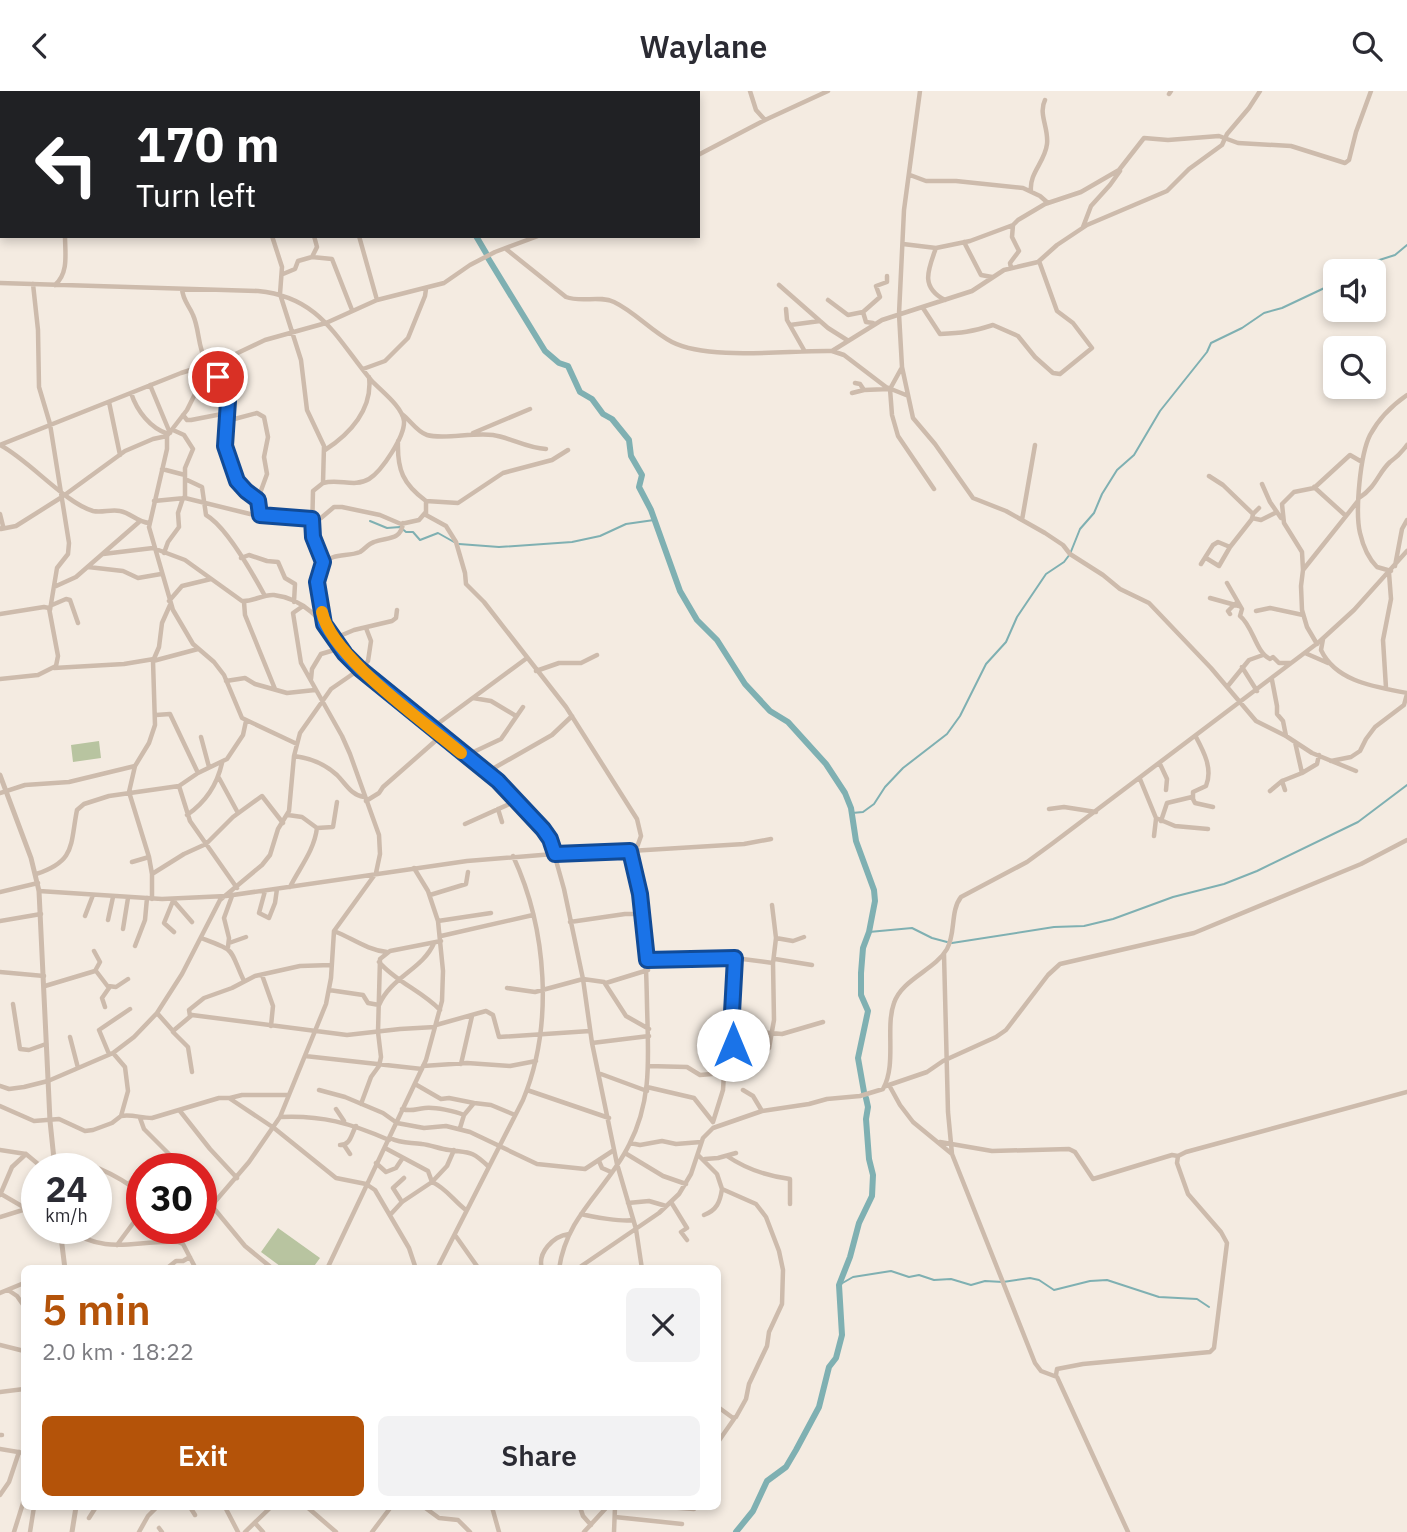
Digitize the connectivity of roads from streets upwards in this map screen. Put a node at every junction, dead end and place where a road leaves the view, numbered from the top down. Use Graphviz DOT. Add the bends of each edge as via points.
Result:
graph roads {
  1 [pos="750,91"];
  2 [pos="828,91"];
  3 [pos="920,91"];
  4 [pos="1260,91"];
  5 [pos="1371,91"];
  6 [pos="1045,100"];
  7 [pos="765,120"];
  8 [pos="1225,138"];
  9 [pos="700,154"];
  10 [pos="1122,167"];
  11 [pos="910,175"];
  12 [pos="1031,191"];
  13 [pos="1048,203"];
  14 [pos="1013,225"];
  15 [pos="1083,227"];
  16 [pos="65,238"];
  17 [pos="273,238"];
  18 [pos="315,238"];
  19 [pos="360,238"];
  20 [pos="533,238"];
  21 [pos="964,243"];
  22 [pos="903,244"];
  23 [pos="936,248"];
  24 [pos="506,249"];
  25 [pos="312,257"];
  26 [pos="1039,261"];
  27 [pos="1011,268"];
  28 [pos="283,274"];
  29 [pos="63,276"];
  30 [pos="887,276"];
  31 [pos="994,277"];
  32 [pos="0,283"];
  33 [pos="33,284"];
  34 [pos="55,285"];
  35 [pos="67,285"];
  36 [pos="779,285"];
  37 [pos="182,289"];
  38 [pos="426,289"];
  39 [pos="280,293"];
  40 [pos="377,300"];
  41 [pos="828,300"];
  42 [pos="945,300"];
  43 [pos="923,308"];
  44 [pos="786,309"];
  45 [pos="352,310"];
  46 [pos="863,312"];
  47 [pos="899,314"];
  48 [pos="821,321"];
  49 [pos="326,323"];
  50 [pos="874,324"];
  51 [pos="790,325"];
  52 [pos="292,331"];
  53 [pos="845,341"];
  54 [pos="804,350"];
  55 [pos="832,351"];
  56 [pos="844,355"];
  57 [pos="220,361"];
  58 [pos="209,364"];
  59 [pos="902,367"];
  60 [pos="363,369"];
  61 [pos="368,376"];
  62 [pos="855,383"];
  63 [pos="150,385"];
  64 [pos="890,389"];
  65 [pos="864,390"];
  66 [pos="131,393"];
  67 [pos="852,393"];
  68 [pos="1407,395"];
  69 [pos="906,396"];
  70 [pos="108,402"];
  71 [pos="530,409"];
  72 [pos="227,414"];
  73 [pos="401,414"];
  74 [pos="183,415"];
  75 [pos="227,421"];
  76 [pos="50,424"];
  77 [pos="169,433"];
  78 [pos="472,433"];
  79 [pos="398,440"];
  80 [pos="0,445"];
  81 [pos="1035,445"];
  82 [pos="1407,445"];
  83 [pos="546,449"];
  84 [pos="325,450"];
  85 [pos="568,450"];
  86 [pos="120,455"];
  87 [pos="1362,462"];
  88 [pos="162,469"];
  89 [pos="1209,475"];
  90 [pos="185,477"];
  91 [pos="323,483"];
  92 [pos="1262,484"];
  93 [pos="1314,487"];
  94 [pos="934,489"];
  95 [pos="63,494"];
  96 [pos="184,498"];
  97 [pos="1359,499"];
  98 [pos="258,500"];
  99 [pos="154,501"];
  100 [pos="426,501"];
  101 [pos="205,504"];
  102 [pos="1258,507"];
  103 [pos="1277,512"];
  104 [pos="425,513"];
  105 [pos="0,514"];
  106 [pos="260,515"];
  107 [pos="1253,516"];
  108 [pos="1346,516"];
  109 [pos="312,519"];
  110 [pos="1023,520"];
  111 [pos="1407,520"];
  112 [pos="139,522"];
  113 [pos="1284,522"];
  114 [pos="149,523"];
  115 [pos="403,523"];
  116 [pos="1,529"];
  117 [pos="1230,547"];
  118 [pos="153,548"];
  119 [pos="1407,551"];
  120 [pos="164,553"];
  121 [pos="103,554"];
  122 [pos="1303,557"];
  123 [pos="241,558"];
  124 [pos="1206,558"];
  125 [pos="1312,560"];
  126 [pos="323,562"];
  127 [pos="1201,564"];
  128 [pos="88,567"];
  129 [pos="1303,570"];
  130 [pos="1392,570"];
  131 [pos="161,574"];
  132 [pos="212,578"];
  133 [pos="1227,583"];
  134 [pos="54,587"];
  135 [pos="265,596"];
  136 [pos="1210,599"];
  137 [pos="244,602"];
  138 [pos="294,602"];
  139 [pos="170,603"];
  140 [pos="1237,605"];
  141 [pos="303,606"];
  142 [pos="51,608"];
  143 [pos="397,610"];
  144 [pos="1256,611"];
  145 [pos="0,614"];
  146 [pos="1230,614"];
  147 [pos="1303,615"];
  148 [pos="78,623"];
  149 [pos="324,624"];
  150 [pos="366,628"];
  151 [pos="335,638"];
  152 [pos="1323,639"];
  153 [pos="1317,644"];
  154 [pos="341,648"];
  155 [pos="198,649"];
  156 [pos="1305,653"];
  157 [pos="597,655"];
  158 [pos="1263,655"];
  159 [pos="527,658"];
  160 [pos="153,660"];
  161 [pos="1292,663"];
  162 [pos="1329,664"];
  163 [pos="1242,667"];
  164 [pos="54,668"];
  165 [pos="360,669"];
  166 [pos="536,671"];
  167 [pos="0,679"];
  168 [pos="1272,680"];
  169 [pos="226,681"];
  170 [pos="311,683"];
  171 [pos="1227,687"];
  172 [pos="1386,688"];
  173 [pos="275,689"];
  174 [pos="315,690"];
  175 [pos="1257,691"];
  176 [pos="1407,694"];
  177 [pos="472,698"];
  178 [pos="321,701"];
  179 [pos="1240,703"];
  180 [pos="523,707"];
  181 [pos="156,715"];
  182 [pos="516,716"];
  183 [pos="572,716"];
  184 [pos="246,721"];
  185 [pos="432,728"];
  186 [pos="442,736"];
  187 [pos="1286,736"];
  188 [pos="201,737"];
  189 [pos="1196,737"];
  190 [pos="1295,741"];
  191 [pos="297,744"];
  192 [pos="1319,755"];
  193 [pos="294,756"];
  194 [pos="465,756"];
  195 [pos="1331,761"];
  196 [pos="222,762"];
  197 [pos="1160,764"];
  198 [pos="135,766"];
  199 [pos="209,767"];
  200 [pos="1356,771"];
  201 [pos="487,772"];
  202 [pos="198,773"];
  203 [pos="1302,773"];
  204 [pos="0,775"];
  205 [pos="218,777"];
  206 [pos="1140,779"];
  207 [pos="1282,781"];
  208 [pos="179,786"];
  209 [pos="1166,790"];
  210 [pos="1285,790"];
  211 [pos="3,791"];
  212 [pos="1270,791"];
  213 [pos="129,792"];
  214 [pos="1192,797"];
  215 [pos="365,799"];
  216 [pos="516,801"];
  217 [pos="337,802"];
  218 [pos="1213,807"];
  219 [pos="498,809"];
  220 [pos="1049,809"];
  221 [pos="1097,812"];
  222 [pos="238,813"];
  223 [pos="187,815"];
  224 [pos="288,815"];
  225 [pos="1158,820"];
  226 [pos="502,822"];
  227 [pos="283,823"];
  228 [pos="466,824"];
  229 [pos="317,828"];
  230 [pos="1208,829"];
  231 [pos="1154,836"];
  232 [pos="771,839"];
  233 [pos="1407,840"];
  234 [pos="206,844"];
  235 [pos="633,851"];
  236 [pos="555,854"];
  237 [pos="513,856"];
  238 [pos="149,857"];
  239 [pos="132,862"];
  240 [pos="414,868"];
  241 [pos="468,872"];
  242 [pos="376,873"];
  243 [pos="36,874"];
  244 [pos="152,874"];
  245 [pos="38,883"];
  246 [pos="290,887"];
  247 [pos="237,888"];
  248 [pos="277,889"];
  249 [pos="39,891"];
  250 [pos="265,891"];
  251 [pos="0,892"];
  252 [pos="93,895"];
  253 [pos="229,895"];
  254 [pos="430,895"];
  255 [pos="113,897"];
  256 [pos="128,898"];
  257 [pos="150,898"];
  258 [pos="172,900"];
  259 [pos="772,905"];
  260 [pos="491,913"];
  261 [pos="41,914"];
  262 [pos="643,914"];
  263 [pos="533,915"];
  264 [pos="85,916"];
  265 [pos="108,920"];
  266 [pos="0,921"];
  267 [pos="438,921"];
  268 [pos="192,922"];
  269 [pos="570,922"];
  270 [pos="123,929"];
  271 [pos="334,931"];
  272 [pos="174,932"];
  273 [pos="246,937"];
  274 [pos="804,937"];
  275 [pos="201,938"];
  276 [pos="441,938"];
  277 [pos="776,938"];
  278 [pos="434,943"];
  279 [pos="228,945"];
  280 [pos="135,946"];
  281 [pos="94,951"];
  282 [pos="387,952"];
  283 [pos="944,953"];
  284 [pos="735,958"];
  285 [pos="647,960"];
  286 [pos="379,961"];
  287 [pos="774,961"];
  288 [pos="331,965"];
  289 [pos="812,965"];
  290 [pos="648,970"];
  291 [pos="95,971"];
  292 [pos="0,972"];
  293 [pos="262,975"];
  294 [pos="44,976"];
  295 [pos="128,979"];
  296 [pos="399,979"];
  297 [pos="583,979"];
  298 [pos="244,981"];
  299 [pos="606,983"];
  300 [pos="107,985"];
  301 [pos="44,986"];
  302 [pos="507,988"];
  303 [pos="329,990"];
  304 [pos="542,991"];
  305 [pos="13,1004"];
  306 [pos="379,1005"];
  307 [pos="105,1007"];
  308 [pos="130,1009"];
  309 [pos="440,1010"];
  310 [pos="157,1013"];
  311 [pos="190,1016"];
  312 [pos="472,1016"];
  313 [pos="823,1022"];
  314 [pos="271,1026"];
  315 [pos="435,1026"];
  316 [pos="173,1031"];
  317 [pos="317,1031"];
  318 [pos="590,1031"];
  319 [pos="770,1032"];
  320 [pos="378,1033"];
  321 [pos="649,1033"];
  322 [pos="733,1033"];
  323 [pos="539,1035"];
  324 [pos="69,1037"];
  325 [pos="592,1043"];
  326 [pos="47,1044"];
  327 [pos="733,1045"];
  328 [pos="111,1053"];
  329 [pos="305,1056"];
  330 [pos="947,1059"];
  331 [pos="536,1061"];
  332 [pos="380,1064"];
  333 [pos="461,1064"];
  334 [pos="648,1066"];
  335 [pos="423,1067"];
  336 [pos="78,1068"];
  337 [pos="192,1072"];
  338 [pos="600,1074"];
  339 [pos="724,1075"];
  340 [pos="48,1081"];
  341 [pos="415,1084"];
  342 [pos="887,1085"];
  343 [pos="0,1086"];
  344 [pos="647,1089"];
  345 [pos="319,1090"];
  346 [pos="527,1090"];
  347 [pos="743,1090"];
  348 [pos="1407,1092"];
  349 [pos="288,1095"];
  350 [pos="229,1098"];
  351 [pos="474,1103"];
  352 [pos="361,1104"];
  353 [pos="0,1106"];
  354 [pos="336,1109"];
  355 [pos="402,1109"];
  356 [pos="180,1111"];
  357 [pos="762,1111"];
  358 [pos="464,1115"];
  359 [pos="515,1115"];
  360 [pos="121,1116"];
  361 [pos="280,1117"];
  362 [pos="140,1118"];
  363 [pos="609,1118"];
  364 [pos="50,1121"];
  365 [pos="344,1122"];
  366 [pos="713,1122"];
  367 [pos="397,1123"];
  368 [pos="356,1126"];
  369 [pos="719,1126"];
  370 [pos="274,1128"];
  371 [pos="460,1128"];
  372 [pos="389,1139"];
  373 [pos="701,1142"];
  374 [pos="940,1142"];
  375 [pos="630,1143"];
  376 [pos="950,1144"];
  377 [pos="499,1146"];
  378 [pos="384,1148"];
  379 [pos="0,1150"];
  380 [pos="454,1150"];
  381 [pos="614,1150"];
  382 [pos="21,1153"];
  383 [pos="53,1153"];
  384 [pos="168,1153"];
  385 [pos="625,1153"];
  386 [pos="736,1153"];
  387 [pos="350,1154"];
  388 [pos="952,1154"];
  389 [pos="698,1155"];
  390 [pos="727,1156"];
  391 [pos="1178,1156"];
  392 [pos="21,1159"];
  393 [pos="402,1159"];
  394 [pos="704,1159"];
  395 [pos="599,1161"];
  396 [pos="376,1163"];
  397 [pos="617,1164"];
  398 [pos="488,1166"];
  399 [pos="611,1172"];
  400 [pos="237,1178"];
  401 [pos="404,1178"];
  402 [pos="432,1182"];
  403 [pos="366,1184"];
  404 [pos="687,1184"];
  405 [pos="722,1189"];
  406 [pos="0,1194"];
  407 [pos="217,1200"];
  408 [pos="402,1202"];
  409 [pos="671,1202"];
  410 [pos="628,1203"];
  411 [pos="790,1204"];
  412 [pos="21,1206"];
  413 [pos="666,1206"];
  414 [pos="217,1210"];
  415 [pos="466,1210"];
  416 [pos="21,1211"];
  417 [pos="581,1214"];
  418 [pos="390,1215"];
  419 [pos="704,1215"];
  420 [pos="0,1217"];
  421 [pos="633,1220"];
  422 [pos="636,1229"];
  423 [pos="126,1233"];
  424 [pos="569,1234"];
  425 [pos="455,1235"];
  426 [pos="687,1240"];
  427 [pos="60,1244"];
  428 [pos="97,1244"];
  429 [pos="130,1244"];
  430 [pos="180,1244"];
  431 [pos="116,1246"];
  432 [pos="190,1257"];
  433 [pos="63,1265"];
  434 [pos="171,1265"];
  435 [pos="194,1265"];
  436 [pos="268,1265"];
  437 [pos="329,1265"];
  438 [pos="415,1265"];
  439 [pos="440,1265"];
  440 [pos="476,1265"];
  441 [pos="541,1265"];
  442 [pos="560,1265"];
  443 [pos="583,1265"];
  444 [pos="641,1265"];
  445 [pos="21,1284"];
  446 [pos="8,1290"];
  447 [pos="0,1293"];
  448 [pos="21,1302"];
  449 [pos="0,1345"];
  450 [pos="21,1350"];
  451 [pos="1056,1375"];
  452 [pos="21,1389"];
  453 [pos="0,1392"];
  454 [pos="721,1409"];
  455 [pos="734,1418"];
  456 [pos="721,1438"];
  457 [pos="0,1449"];
  458 [pos="21,1453"];
  459 [pos="21,1455"];
  460 [pos="0,1495"];
  461 [pos="21,1510"];
  462 [pos="34,1510"];
  463 [pos="76,1510"];
  464 [pos="94,1510"];
  465 [pos="154,1510"];
  466 [pos="192,1510"];
  467 [pos="227,1510"];
  468 [pos="268,1510"];
  469 [pos="310,1510"];
  470 [pos="389,1510"];
  471 [pos="427,1510"];
  472 [pos="493,1510"];
  473 [pos="581,1510"];
  474 [pos="604,1510"];
  475 [pos="615,1510"];
  476 [pos="195,1515"];
  477 [pos="615,1517"];
  478 [pos="89,1518"];
  479 [pos="255,1523"];
  480 [pos="682,1524"];
  481 [pos="591,1525"];
  482 [pos="140,1531"];
  483 [pos="14,1532"];
  484 [pos="30,1532"];
  485 [pos="72,1532"];
  486 [pos="238,1532"];
  487 [pos="245,1532"];
  488 [pos="263,1532"];
  489 [pos="336,1532"];
  490 [pos="372,1532"];
  491 [pos="470,1532"];
  492 [pos="499,1532"];
  493 [pos="584,1532"];
  494 [pos="614,1532"];
  495 [pos="1128,1532"];
  1 -- 7 [label="street"];
  2 -- 7 [label="street"];
  3 -- 11 [label="street"];
  4 -- 8 [label="street"];
  5 -- 8 [label="street" via="1345,163 1292,146"];
  6 -- 12 [label="street" via="1042,111 1048,143 1043,163 1030,183"];
  7 -- 9 [label="street"];
  8 -- 10 [label="street" via="1144,138"];
  8 -- 15 [label="street" via="1167,191"];
  10 -- 13 [label="street" via="1081,192"];
  10 -- 15 [label="street" via="1091,206"];
  11 -- 12 [label="street" via="926,181"];
  11 -- 22 [label="street"];
  12 -- 13 [label="street"];
  13 -- 14 [label="street"];
  14 -- 21 [label="street"];
  14 -- 27 [label="street" via="1012,237 1019,251"];
  15 -- 26 [label="street"];
  16 -- 29 [label="street"];
  17 -- 28 [label="street"];
  18 -- 25 [label="street"];
  19 -- 40 [label="street"];
  20 -- 24 [label="street"];
  21 -- 23 [label="street"];
  21 -- 31 [label="street" via="981,275"];
  22 -- 23 [label="street"];
  22 -- 47 [label="street"];
  23 -- 42 [label="street" via="929,283 934,295"];
  24 -- 38 [label="street"];
  24 -- 54 [label="street" via="566,297 615,303 680,345 718,354"];
  25 -- 28 [label="street" via="298,261 295,269"];
  25 -- 45 [label="street" via="332,259"];
  26 -- 27 [label="street"];
  26 -- 43 [label="street" via="1057,311 1092,348 1060,374 1053,373 1018,337 992,325 980,331 940,334"];
  27 -- 31 [label="street"];
  28 -- 39 [label="street"];
  29 -- 34 [label="street"];
  29 -- 35 [label="street"];
  30 -- 46 [label="street" via="887,282 876,286 880,297"];
  31 -- 42 [label="street"];
  32 -- 33 [label="street"];
  33 -- 34 [label="street"];
  33 -- 76 [label="street" via="37,375"];
  34 -- 35 [label="street"];
  35 -- 37 [label="street"];
  36 -- 48 [label="street"];
  37 -- 39 [label="street"];
  37 -- 58 [label="street" via="194,316 200,350"];
  38 -- 40 [label="street"];
  38 -- 60 [label="street" via="408,338 385,361"];
  39 -- 49 [label="street" via="299,301"];
  39 -- 52 [label="street"];
  40 -- 45 [label="street"];
  41 -- 46 [label="street" via="848,315"];
  42 -- 43 [label="street"];
  43 -- 47 [label="street"];
  44 -- 51 [label="street"];
  45 -- 49 [label="street"];
  46 -- 50 [label="street" via="866,322"];
  47 -- 50 [label="street"];
  47 -- 59 [label="street"];
  48 -- 51 [label="street"];
  48 -- 53 [label="street"];
  49 -- 52 [label="street"];
  49 -- 60 [label="street"];
  50 -- 53 [label="street"];
  51 -- 54 [label="street"];
  52 -- 57 [label="street"];
  52 -- 84 [label="street" via="307,410"];
  53 -- 55 [label="street"];
  53 -- 56 [label="street"];
  54 -- 55 [label="street"];
  55 -- 56 [label="street"];
  56 -- 64 [label="street"];
  57 -- 58 [label="street"];
  57 -- 72 [label="street" via="218,377 227,398"];
  58 -- 63 [label="street"];
  58 -- 74 [label="street"];
  59 -- 64 [label="street"];
  59 -- 69 [label="street"];
  60 -- 61 [label="street"];
  61 -- 73 [label="street"];
  61 -- 84 [label="street" via="367,398 356,423"];
  62 -- 65 [label="street"];
  63 -- 66 [label="street"];
  63 -- 77 [label="street"];
  64 -- 65 [label="street"];
  64 -- 69 [label="street"];
  64 -- 94 [label="street" via="900,440"];
  65 -- 67 [label="street"];
  66 -- 70 [label="street"];
  66 -- 77 [label="street" via="152,426"];
  68 -- 87 [label="street" via="1383,414"];
  69 -- 110 [label="street" via="913,418 970,494"];
  70 -- 76 [label="street"];
  70 -- 86 [label="street"];
  71 -- 78 [label="street"];
  72 -- 74 [label="street" via="191,420"];
  72 -- 75 [label="street"];
  73 -- 78 [label="street" via="427,435"];
  73 -- 79 [label="street" via="404,426"];
  74 -- 77 [label="street"];
  75 -- 98 [label="street" via="225,446 236,477"];
  75 -- 98 [label="street" via="257,414 264,417 267,478"];
  76 -- 80 [label="street"];
  76 -- 95 [label="street"];
  77 -- 86 [label="street"];
  77 -- 88 [label="street"];
  77 -- 90 [label="street" via="184,435 192,445"];
  78 -- 83 [label="street"];
  79 -- 91 [label="street" via="385,465 366,481"];
  79 -- 100 [label="street" via="403,478 409,489"];
  80 -- 95 [label="street"];
  81 -- 110 [label="street"];
  82 -- 97 [label="street"];
  84 -- 91 [label="street"];
  85 -- 100 [label="street" via="552,460 503,473 458,503"];
  86 -- 95 [label="street"];
  87 -- 93 [label="street" via="1350,454"];
  87 -- 97 [label="street"];
  88 -- 90 [label="street"];
  88 -- 99 [label="street"];
  89 -- 107 [label="street"];
  90 -- 96 [label="street"];
  90 -- 101 [label="street" via="202,487"];
  91 -- 109 [label="street" via="312,493"];
  92 -- 103 [label="street"];
  93 -- 108 [label="street"];
  93 -- 113 [label="street" via="1294,492 1283,501"];
  95 -- 112 [label="street" via="90,510 120,511"];
  95 -- 116 [label="street" via="14,528"];
  95 -- 134 [label="street" via="69,547 57,568"];
  96 -- 99 [label="street"];
  96 -- 101 [label="street"];
  96 -- 120 [label="street" via="179,527"];
  97 -- 108 [label="street"];
  97 -- 130 [label="street" via="1364,548 1377,567"];
  98 -- 106 [label="street"];
  99 -- 114 [label="street"];
  100 -- 104 [label="street"];
  101 -- 106 [label="street"];
  101 -- 123 [label="street" via="206,515 219,524"];
  102 -- 107 [label="street"];
  103 -- 107 [label="street" via="1261,520"];
  103 -- 113 [label="street"];
  104 -- 115 [label="street" via="419,520"];
  104 -- 159 [label="street" via="447,528 458,546 466,584"];
  105 -- 116 [label="street"];
  106 -- 109 [label="street"];
  107 -- 117 [label="street"];
  108 -- 125 [label="street"];
  109 -- 115 [label="street" via="338,507"];
  109 -- 126 [label="street"];
  110 -- 171 [label="street" via="1120,589 1149,603"];
  111 -- 130 [label="street"];
  112 -- 114 [label="street"];
  112 -- 121 [label="street"];
  113 -- 122 [label="street"];
  114 -- 118 [label="street"];
  115 -- 126 [label="street" via="396,537"];
  117 -- 124 [label="street" via="1218,542"];
  117 -- 124 [label="street" via="1219,565"];
  118 -- 120 [label="street"];
  118 -- 121 [label="street"];
  118 -- 131 [label="street"];
  119 -- 130 [label="street"];
  120 -- 132 [label="street"];
  121 -- 128 [label="street"];
  122 -- 125 [label="street"];
  122 -- 129 [label="street"];
  123 -- 135 [label="street"];
  123 -- 138 [label="street" via="249,555 278,562 285,578 295,584"];
  124 -- 127 [label="street"];
  125 -- 129 [label="street"];
  126 -- 149 [label="street" via="317,582"];
  128 -- 131 [label="street" via="123,571 138,578"];
  128 -- 134 [label="street"];
  129 -- 147 [label="street"];
  130 -- 152 [label="street"];
  130 -- 172 [label="street" via="1383,640"];
  131 -- 139 [label="street"];
  132 -- 137 [label="street"];
  132 -- 139 [label="street" via="182,586"];
  133 -- 140 [label="street"];
  134 -- 142 [label="street"];
  135 -- 137 [label="street"];
  135 -- 138 [label="street"];
  136 -- 140 [label="street"];
  137 -- 173 [label="street"];
  138 -- 141 [label="street"];
  139 -- 155 [label="street"];
  139 -- 160 [label="street"];
  140 -- 146 [label="street"];
  140 -- 158 [label="street"];
  141 -- 149 [label="street"];
  141 -- 170 [label="street" via="293,612 294,628 301,663"];
  142 -- 145 [label="street"];
  142 -- 148 [label="street" via="56,602 70,600"];
  142 -- 164 [label="street" via="58,656"];
  143 -- 150 [label="street" via="395,620"];
  144 -- 147 [label="street" via="1270,608"];
  147 -- 153 [label="street"];
  149 -- 151 [label="street"];
  150 -- 151 [label="street"];
  150 -- 165 [label="street" via="371,641 369,657"];
  151 -- 154 [label="street"];
  152 -- 153 [label="street"];
  152 -- 162 [label="street" via="1321,650"];
  153 -- 156 [label="street"];
  154 -- 165 [label="street"];
  154 -- 170 [label="street" via="317,658"];
  155 -- 160 [label="street"];
  155 -- 169 [label="street"];
  156 -- 161 [label="street"];
  156 -- 162 [label="street"];
  157 -- 166 [label="street" via="579,664 559,663"];
  158 -- 161 [label="street"];
  158 -- 163 [label="street" via="1252,657"];
  159 -- 166 [label="street"];
  159 -- 177 [label="street"];
  160 -- 164 [label="street"];
  160 -- 181 [label="street"];
  161 -- 168 [label="street"];
  162 -- 172 [label="street" via="1359,682"];
  163 -- 171 [label="street"];
  163 -- 175 [label="street"];
  164 -- 167 [label="street" via="38,675"];
  165 -- 178 [label="street"];
  165 -- 185 [label="street"];
  166 -- 183 [label="street"];
  168 -- 175 [label="street"];
  168 -- 187 [label="street" via="1276,715 1283,721"];
  169 -- 173 [label="street" via="245,678"];
  169 -- 184 [label="street"];
  170 -- 174 [label="street"];
  171 -- 179 [label="street"];
  172 -- 176 [label="street"];
  173 -- 174 [label="street" via="293,693"];
  174 -- 178 [label="street"];
  175 -- 179 [label="street"];
  176 -- 195 [label="street" via="1404,705 1376,727 1357,754"];
  177 -- 182 [label="street" via="491,701"];
  177 -- 185 [label="street"];
  178 -- 191 [label="street"];
  178 -- 215 [label="street" via="342,736"];
  179 -- 187 [label="street" via="1256,721"];
  179 -- 189 [label="street"];
  180 -- 182 [label="street"];
  181 -- 198 [label="street" via="149,743"];
  181 -- 202 [label="street" via="170,714"];
  182 -- 194 [label="street" via="498,741"];
  183 -- 201 [label="street" via="552,734"];
  183 -- 235 [label="street" via="637,819 642,836"];
  184 -- 191 [label="street"];
  184 -- 196 [label="street" via="233,751"];
  185 -- 186 [label="street"];
  186 -- 194 [label="street"];
  186 -- 215 [label="street" via="379,793"];
  187 -- 190 [label="street"];
  188 -- 199 [label="street"];
  189 -- 197 [label="street"];
  189 -- 214 [label="street" via="1209,773 1206,786"];
  190 -- 192 [label="street"];
  190 -- 203 [label="street"];
  191 -- 193 [label="street"];
  192 -- 195 [label="street"];
  192 -- 203 [label="street" via="1317,764"];
  193 -- 215 [label="street" via="318,761"];
  193 -- 224 [label="street"];
  194 -- 201 [label="street"];
  195 -- 200 [label="street"];
  196 -- 199 [label="street"];
  196 -- 205 [label="street"];
  197 -- 206 [label="street"];
  197 -- 209 [label="street"];
  198 -- 211 [label="street"];
  198 -- 213 [label="street"];
  199 -- 202 [label="street"];
  201 -- 216 [label="street"];
  202 -- 208 [label="street"];
  203 -- 207 [label="street"];
  204 -- 211 [label="street"];
  205 -- 222 [label="street"];
  205 -- 223 [label="street" via="204,800"];
  206 -- 221 [label="street"];
  206 -- 225 [label="street"];
  207 -- 210 [label="street"];
  207 -- 212 [label="street"];
  208 -- 213 [label="street"];
  208 -- 223 [label="street"];
  211 -- 243 [label="street"];
  213 -- 238 [label="street"];
  213 -- 243 [label="street" via="100,798 77,810 71,847 62,862"];
  214 -- 218 [label="street" via="1195,803"];
  214 -- 225 [label="street" via="1167,803"];
  215 -- 242 [label="street" via="379,835"];
  216 -- 219 [label="street"];
  216 -- 236 [label="street" via="543,829"];
  217 -- 229 [label="street" via="333,827"];
  219 -- 226 [label="street"];
  219 -- 228 [label="street"];
  220 -- 221 [label="street"];
  221 -- 283 [label="street" via="1027,862 961,897"];
  222 -- 227 [label="street" via="263,796"];
  222 -- 234 [label="street"];
  223 -- 234 [label="street"];
  224 -- 227 [label="street"];
  224 -- 229 [label="street" via="302,817"];
  225 -- 230 [label="street"];
  225 -- 231 [label="street"];
  227 -- 247 [label="street" via="267,860"];
  229 -- 246 [label="street" via="309,855"];
  232 -- 235 [label="street"];
  233 -- 330 [label="street" via="1361,864 1194,933 1060,964 1006,1030"];
  234 -- 244 [label="street"];
  234 -- 247 [label="street"];
  235 -- 236 [label="street"];
  235 -- 262 [label="street"];
  236 -- 237 [label="street"];
  236 -- 269 [label="street"];
  237 -- 240 [label="street"];
  237 -- 263 [label="street"];
  238 -- 239 [label="street"];
  238 -- 244 [label="street"];
  240 -- 242 [label="street"];
  240 -- 254 [label="street"];
  241 -- 254 [label="street" via="466,884"];
  242 -- 246 [label="street"];
  242 -- 271 [label="street"];
  243 -- 245 [label="street"];
  244 -- 257 [label="street"];
  245 -- 249 [label="street"];
  245 -- 251 [label="street"];
  246 -- 248 [label="street"];
  247 -- 253 [label="street"];
  248 -- 250 [label="street"];
  248 -- 250 [label="street" via="269,918 259,913"];
  249 -- 252 [label="street"];
  249 -- 261 [label="street"];
  250 -- 253 [label="street"];
  252 -- 255 [label="street"];
  252 -- 264 [label="street"];
  253 -- 258 [label="street"];
  253 -- 275 [label="street" via="219,902"];
  253 -- 279 [label="street" via="224,918"];
  254 -- 267 [label="street"];
  255 -- 256 [label="street"];
  255 -- 265 [label="street"];
  256 -- 257 [label="street"];
  256 -- 270 [label="street"];
  257 -- 258 [label="street"];
  257 -- 280 [label="street"];
  258 -- 268 [label="street"];
  258 -- 272 [label="street" via="164,923"];
  259 -- 277 [label="street"];
  260 -- 267 [label="street"];
  261 -- 266 [label="street"];
  261 -- 294 [label="street"];
  262 -- 269 [label="street"];
  262 -- 285 [label="street"];
  263 -- 276 [label="street"];
  263 -- 304 [label="street"];
  267 -- 276 [label="street"];
  269 -- 297 [label="street"];
  271 -- 282 [label="street" via="371,950"];
  271 -- 288 [label="street"];
  273 -- 279 [label="street"];
  274 -- 277 [label="street" via="793,941"];
  275 -- 279 [label="street"];
  275 -- 310 [label="street"];
  276 -- 278 [label="street"];
  276 -- 309 [label="street" via="444,991"];
  277 -- 287 [label="street"];
  278 -- 282 [label="street"];
  278 -- 296 [label="street"];
  279 -- 298 [label="street"];
  281 -- 291 [label="street" via="100,962"];
  282 -- 286 [label="street"];
  283 -- 330 [label="street"];
  283 -- 342 [label="street" via="894,1001"];
  284 -- 285 [label="street"];
  284 -- 287 [label="street"];
  284 -- 322 [label="street"];
  285 -- 290 [label="street"];
  286 -- 296 [label="street"];
  286 -- 306 [label="street"];
  287 -- 289 [label="street"];
  287 -- 319 [label="street"];
  288 -- 293 [label="street"];
  288 -- 303 [label="street"];
  290 -- 299 [label="street"];
  290 -- 321 [label="street"];
  291 -- 300 [label="street"];
  291 -- 301 [label="street"];
  292 -- 294 [label="street"];
  293 -- 298 [label="street"];
  293 -- 314 [label="street" via="273,1006"];
  294 -- 301 [label="street"];
  295 -- 300 [label="street" via="116,987"];
  296 -- 306 [label="street"];
  296 -- 309 [label="street"];
  297 -- 299 [label="street"];
  297 -- 304 [label="street"];
  297 -- 318 [label="street"];
  298 -- 311 [label="street" via="204,998 189,1010"];
  299 -- 321 [label="street" via="626,1016"];
  300 -- 307 [label="street" via="110,990 102,998"];
  301 -- 326 [label="street"];
  302 -- 304 [label="street"];
  303 -- 306 [label="street" via="363,995 368,1003"];
  303 -- 317 [label="street"];
  304 -- 323 [label="street"];
  305 -- 326 [label="street" via="20,1049"];
  306 -- 320 [label="street"];
  308 -- 328 [label="street" via="99,1030"];
  309 -- 315 [label="street"];
  310 -- 316 [label="street"];
  310 -- 328 [label="street"];
  311 -- 314 [label="street"];
  311 -- 316 [label="street"];
  312 -- 315 [label="street"];
  312 -- 323 [label="street" via="486,1011 492,1014 499,1037"];
  312 -- 333 [label="street"];
  313 -- 319 [label="street" via="782,1034"];
  314 -- 317 [label="street"];
  315 -- 320 [label="street"];
  315 -- 335 [label="street"];
  316 -- 337 [label="street" via="188,1047"];
  317 -- 320 [label="street"];
  317 -- 329 [label="street"];
  318 -- 323 [label="street"];
  318 -- 325 [label="street"];
  319 -- 322 [label="street"];
  319 -- 339 [label="street" via="769,1048 763,1054"];
  320 -- 332 [label="street"];
  321 -- 325 [label="street"];
  321 -- 334 [label="street"];
  322 -- 327 [label="street"];
  323 -- 331 [label="street"];
  324 -- 336 [label="street"];
  325 -- 338 [label="street"];
  326 -- 340 [label="street"];
  328 -- 336 [label="street"];
  328 -- 360 [label="street" via="124,1064 128,1080"];
  329 -- 332 [label="street"];
  329 -- 349 [label="street"];
  330 -- 342 [label="street"];
  330 -- 376 [label="street"];
  331 -- 333 [label="street" via="510,1066"];
  331 -- 346 [label="street"];
  332 -- 335 [label="street"];
  332 -- 352 [label="street"];
  333 -- 335 [label="street"];
  334 -- 339 [label="street" via="687,1067 696,1074"];
  334 -- 344 [label="street"];
  335 -- 341 [label="street"];
  336 -- 340 [label="street"];
  338 -- 344 [label="street"];
  338 -- 363 [label="street"];
  339 -- 366 [label="street"];
  340 -- 343 [label="street" via="9,1089"];
  340 -- 364 [label="street"];
  341 -- 351 [label="street" via="440,1099"];
  341 -- 355 [label="street"];
  342 -- 357 [label="street" via="860,1096"];
  342 -- 374 [label="street" via="913,1122"];
  344 -- 366 [label="street" via="694,1098"];
  344 -- 375 [label="street"];
  345 -- 352 [label="street"];
  346 -- 359 [label="street"];
  346 -- 363 [label="street"];
  347 -- 357 [label="street"];
  348 -- 391 [label="street"];
  349 -- 350 [label="street"];
  349 -- 361 [label="street"];
  350 -- 356 [label="street"];
  350 -- 370 [label="street"];
  351 -- 358 [label="street"];
  351 -- 359 [label="street"];
  352 -- 367 [label="street"];
  353 -- 364 [label="street" via="34,1121"];
  354 -- 365 [label="street"];
  355 -- 358 [label="street" via="452,1109"];
  355 -- 367 [label="street"];
  356 -- 362 [label="street"];
  356 -- 400 [label="street"];
  357 -- 369 [label="street"];
  358 -- 371 [label="street"];
  359 -- 377 [label="street"];
  360 -- 362 [label="street"];
  360 -- 364 [label="street" via="89,1131 62,1119"];
  361 -- 365 [label="street"];
  361 -- 370 [label="street"];
  362 -- 384 [label="street"];
  363 -- 381 [label="street"];
  364 -- 383 [label="street"];
  365 -- 368 [label="street"];
  366 -- 369 [label="street"];
  367 -- 371 [label="street"];
  367 -- 372 [label="street"];
  368 -- 372 [label="street"];
  368 -- 387 [label="street" via="342,1145"];
  369 -- 373 [label="street" via="708,1131"];
  370 -- 400 [label="street"];
  370 -- 403 [label="street" via="336,1178"];
  371 -- 377 [label="street"];
  372 -- 378 [label="street"];
  372 -- 380 [label="street"];
  373 -- 375 [label="street"];
  373 -- 389 [label="street"];
  374 -- 376 [label="street"];
  374 -- 388 [label="street"];
  375 -- 385 [label="street"];
  376 -- 388 [label="street"];
  376 -- 391 [label="street" via="988,1151 1069,1149 1093,1179"];
  377 -- 395 [label="street" via="540,1165 584,1169"];
  377 -- 398 [label="street"];
  378 -- 393 [label="street"];
  378 -- 396 [label="street"];
  379 -- 382 [label="street"];
  380 -- 398 [label="street" via="468,1151"];
  380 -- 402 [label="street"];
  381 -- 395 [label="street"];
  381 -- 397 [label="street"];
  385 -- 397 [label="street"];
  385 -- 404 [label="street" via="663,1176"];
  386 -- 390 [label="street"];
  388 -- 451 [label="street" via="1035,1363 1041,1371"];
  389 -- 394 [label="street"];
  389 -- 404 [label="street"];
  390 -- 394 [label="street"];
  390 -- 411 [label="street" via="771,1177 790,1179"];
  391 -- 451 [label="street" via="1188,1194 1227,1243 1213,1350 1083,1364 1057,1369"];
  392 -- 406 [label="street"];
  393 -- 396 [label="street" via="388,1172"];
  393 -- 402 [label="street" via="428,1171"];
  394 -- 405 [label="street"];
  395 -- 399 [label="street"];
  396 -- 403 [label="street"];
  397 -- 399 [label="street"];
  397 -- 410 [label="street"];
  398 -- 415 [label="street"];
  399 -- 417 [label="street"];
  400 -- 407 [label="street"];
  401 -- 408 [label="street" via="393,1188"];
  402 -- 408 [label="street"];
  402 -- 415 [label="street"];
  403 -- 418 [label="street"];
  403 -- 437 [label="street"];
  404 -- 409 [label="street"];
  405 -- 419 [label="street" via="718,1205"];
  405 -- 455 [label="street" via="756,1204 766,1217 783,1270 782,1304 746,1399"];
  406 -- 412 [label="street"];
  408 -- 418 [label="street"];
  409 -- 413 [label="street"];
  409 -- 426 [label="street" via="687,1228 681,1232"];
  410 -- 413 [label="street" via="649,1201"];
  410 -- 421 [label="street"];
  413 -- 422 [label="street"];
  414 -- 436 [label="street" via="245,1246"];
  415 -- 425 [label="street"];
  416 -- 420 [label="street"];
  417 -- 421 [label="street"];
  417 -- 424 [label="street"];
  418 -- 438 [label="street"];
  421 -- 422 [label="street"];
  422 -- 443 [label="street"];
  422 -- 444 [label="street"];
  423 -- 431 [label="street"];
  424 -- 441 [label="street" via="543,1252"];
  424 -- 442 [label="street"];
  425 -- 439 [label="street"];
  425 -- 440 [label="street"];
  427 -- 433 [label="street"];
  428 -- 431 [label="street"];
  429 -- 431 [label="street"];
  430 -- 432 [label="street"];
  432 -- 434 [label="street"];
  432 -- 435 [label="street"];
  445 -- 446 [label="street"];
  446 -- 447 [label="street"];
  446 -- 448 [label="street"];
  449 -- 450 [label="street"];
  451 -- 495 [label="street"];
  452 -- 453 [label="street"];
  454 -- 455 [label="street"];
  455 -- 456 [label="street"];
  457 -- 458 [label="street"];
  459 -- 460 [label="street"];
  461 -- 483 [label="street"];
  462 -- 484 [label="street"];
  463 -- 485 [label="street"];
  464 -- 478 [label="street"];
  465 -- 482 [label="street"];
  466 -- 476 [label="street"];
  467 -- 486 [label="street"];
  468 -- 479 [label="street"];
  469 -- 489 [label="street"];
  470 -- 490 [label="street"];
  471 -- 491 [label="street" via="439,1518 458,1520"];
  472 -- 492 [label="street"];
  473 -- 481 [label="street"];
  474 -- 481 [label="street"];
  475 -- 477 [label="street"];
  477 -- 480 [label="street"];
  477 -- 494 [label="street"];
  479 -- 487 [label="street"];
  479 -- 488 [label="street"];
  481 -- 493 [label="street"];
}
